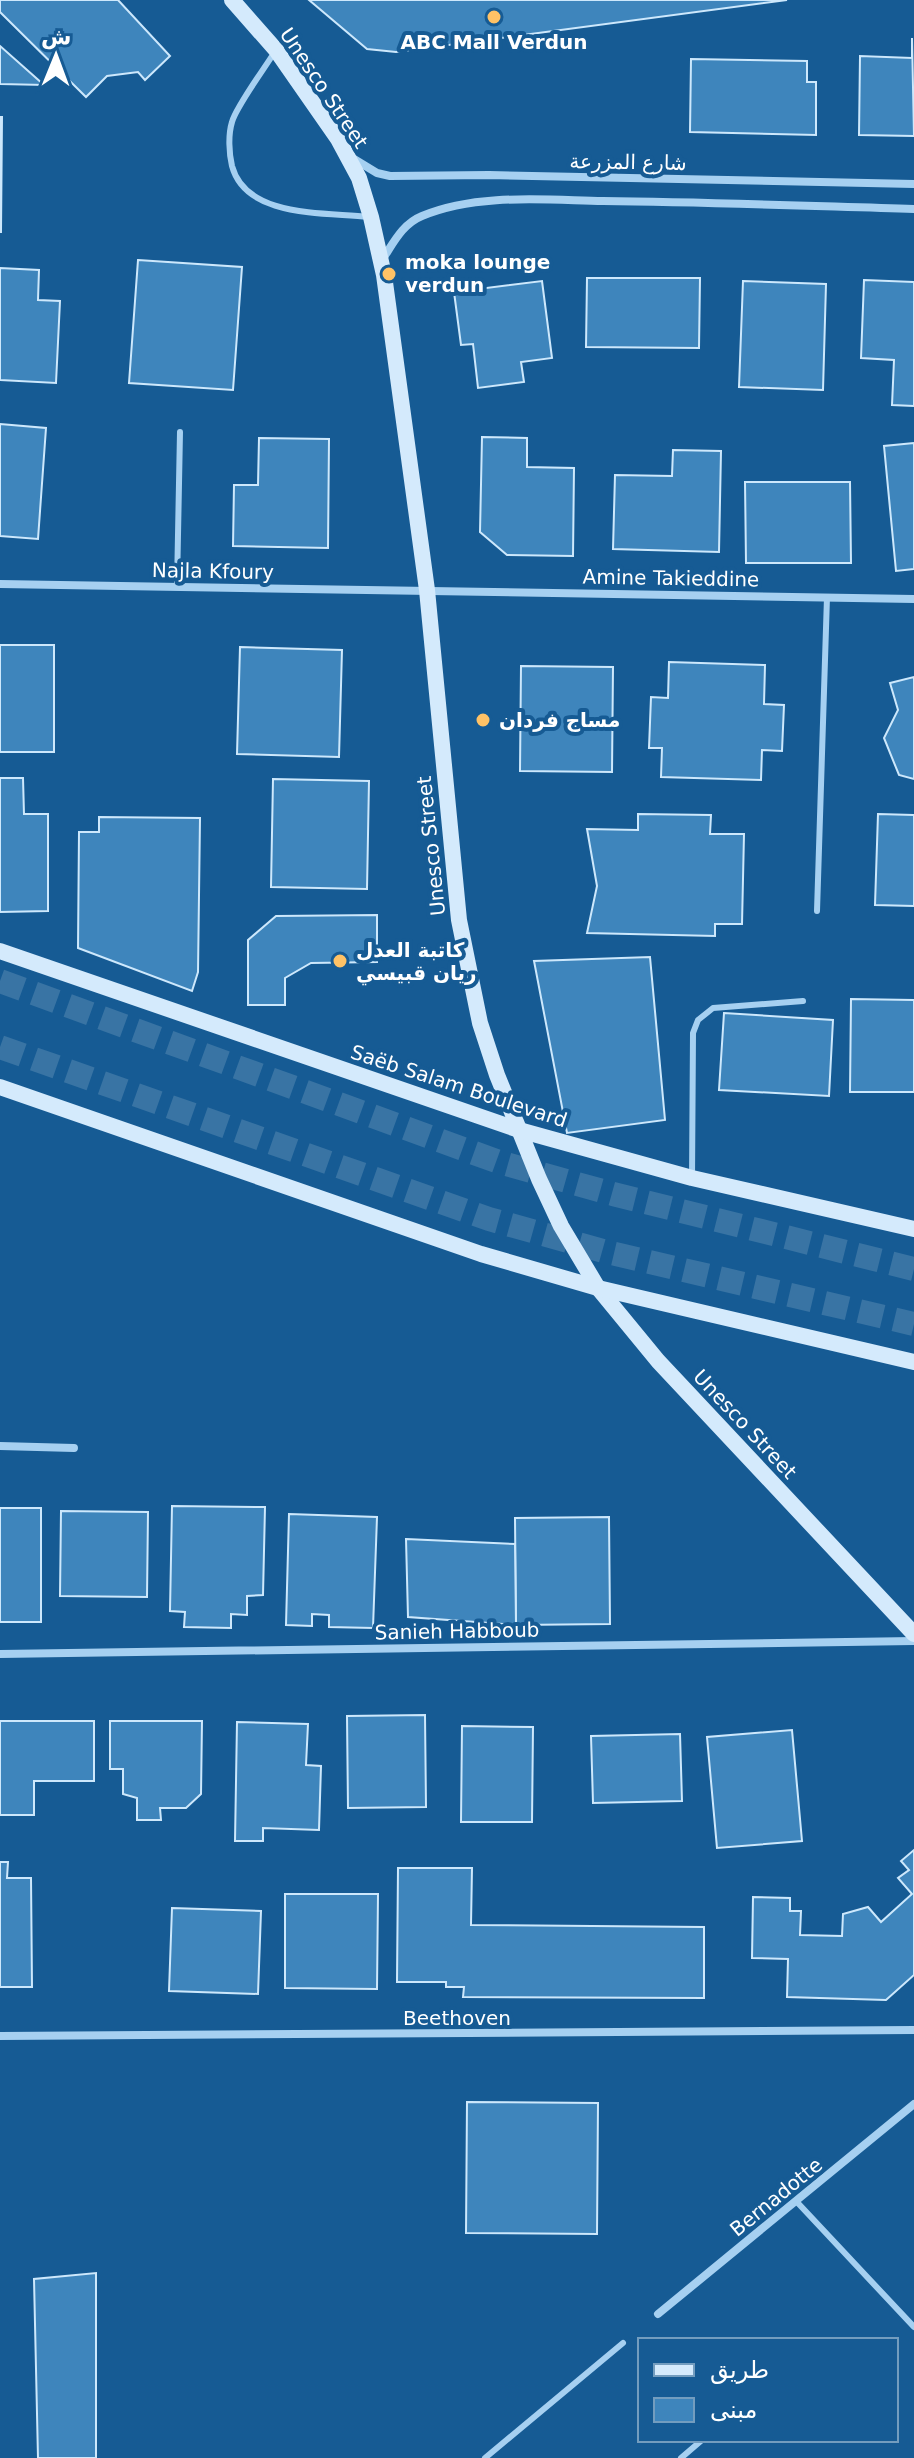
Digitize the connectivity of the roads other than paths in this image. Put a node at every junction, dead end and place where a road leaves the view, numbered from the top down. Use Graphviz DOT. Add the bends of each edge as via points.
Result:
graph roads {
  1 [pos="232,0"];
  2 [pos="276,50"];
  3 [pos="347,154"];
  4 [pos="914,184"];
  5 [pos="914,209"];
  6 [pos="371,217"];
  7 [pos="381,262"];
  8 [pos="180,432"];
  9 [pos="0,584"];
  10 [pos="177,586"];
  11 [pos="427,590"];
  12 [pos="827,597"];
  13 [pos="914,599"];
  14 [pos="817,911"];
  15 [pos="0,951"];
  16 [pos="803,1001"];
  17 [pos="0,1087"];
  18 [pos="519,1130"];
  19 [pos="692,1178"];
  20 [pos="914,1229"];
  21 [pos="598,1288"];
  22 [pos="914,1362"];
  23 [pos="0,1446"];
  24 [pos="74,1448"];
  25 [pos="914,1634"];
  26 [pos="914,1641"];
  27 [pos="0,1654"];
  28 [pos="914,2030"];
  29 [pos="0,2036"];
  30 [pos="914,2104"];
  31 [pos="796,2201"];
  32 [pos="658,2314"];
  33 [pos="914,2327"];
  34 [pos="623,2343"];
  35 [pos="700,2442"];
  36 [pos="485,2458"];
  37 [pos="681,2458"];
  1 -- 2 [label="main road, Unesco Street"];
  2 -- 3 [label="main road, Unesco Street"];
  2 -- 6 [label="lane" via="232,122 229,154 236,180 275,207"];
  3 -- 4 [label="street, شارع المزرعة" via="369,170 390,176"];
  3 -- 6 [label="main road, Unesco Street"];
  5 -- 7 [label="street, شارع المزرعة" via="647,201 480,203 418,217 402,230"];
  6 -- 7 [label="main road, Unesco Street"];
  7 -- 11 [label="main road, Unesco Street"];
  8 -- 10 [label="lane"];
  9 -- 10 [label="street, Najla Kfoury"];
  10 -- 11 [label="street, Najla Kfoury"];
  11 -- 12 [label="street, Amine Takieddine"];
  11 -- 18 [label="main road, Unesco Street" via="459,920 480,1023"];
  12 -- 13 [label="street, Amine Takieddine"];
  12 -- 14 [label="lane"];
  15 -- 18 [label="main road, Saëb Salam Boulevard"];
  16 -- 19 [label="lane" via="713,1008 698,1020 693,1033"];
  17 -- 21 [label="main road" via="481,1254"];
  18 -- 19 [label="main road, Saëb Salam Boulevard"];
  18 -- 21 [label="main road, Unesco Street" via="561,1226"];
  19 -- 20 [label="main road, Saëb Salam Boulevard"];
  21 -- 22 [label="main road"];
  21 -- 25 [label="main road, Unesco Street" via="658,1361"];
  23 -- 24 [label="street"];
  26 -- 27 [label="street, Sanieh Habboub"];
  28 -- 29 [label="street, Beethoven"];
  30 -- 31 [label="street, Bernadotte"];
  31 -- 32 [label="street, Bernadotte"];
  31 -- 33 [label="lane"];
  34 -- 36 [label="lane"];
  35 -- 37 [label="lane"];
}
